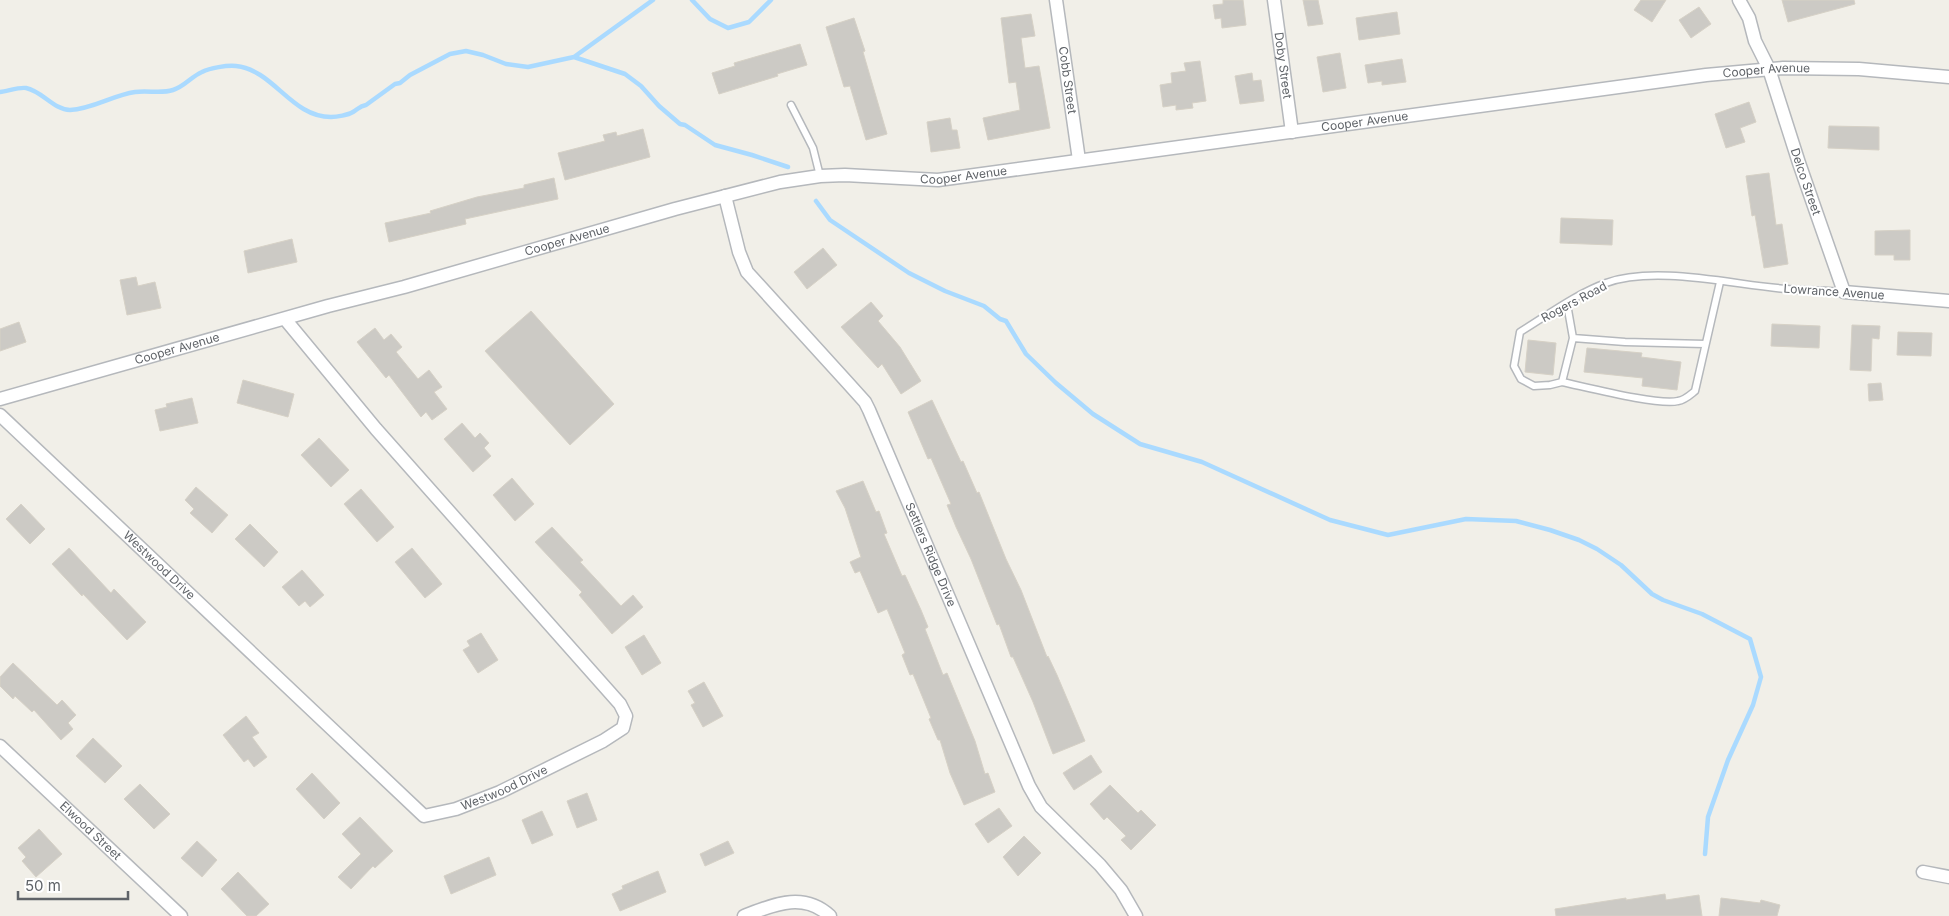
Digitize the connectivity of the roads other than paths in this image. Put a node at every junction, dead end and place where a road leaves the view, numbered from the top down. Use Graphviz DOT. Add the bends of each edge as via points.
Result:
graph roads {
  1 [pos="1056,0"];
  2 [pos="1274,0"];
  3 [pos="1739,0"];
  4 [pos="1769,69"];
  5 [pos="1949,77"];
  6 [pos="790,105"];
  7 [pos="1292,132"];
  8 [pos="1078,160"];
  9 [pos="820,176"];
  10 [pos="725,196"];
  11 [pos="1720,282"];
  12 [pos="1844,292"];
  13 [pos="1949,301"];
  14 [pos="1567,304"];
  15 [pos="285,319"];
  16 [pos="1574,338"];
  17 [pos="1705,344"];
  18 [pos="1562,382"];
  19 [pos="0,399"];
  20 [pos="0,415"];
  21 [pos="0,746"];
  22 [pos="1923,872"];
  23 [pos="1949,878"];
  24 [pos="181,916"];
  25 [pos="744,916"];
  26 [pos="830,916"];
  27 [pos="1136,916"];
  1 -- 8 [label="street, Cobb Street"];
  2 -- 7 [label="street, Doby Street"];
  3 -- 4 [label="street, Delco Street"];
  4 -- 5 [label="street, Cooper Avenue" via="1859,69"];
  4 -- 7 [label="street, Cooper Avenue"];
  4 -- 12 [label="street, Delco Street"];
  6 -- 9 [label="lane" via="814,148"];
  7 -- 8 [label="street, Cooper Avenue"];
  8 -- 9 [label="street, Cooper Avenue" via="938,180"];
  9 -- 10 [label="street, Cooper Avenue"];
  10 -- 15 [label="street, Cooper Avenue"];
  10 -- 27 [label="street, Settlers Ridge Drive" via="747,272 865,402 1039,806 1100,865 1121,890"];
  11 -- 12 [label="lane, Lowrance Avenue"];
  11 -- 14 [label="lane, Rogers Road" via="1648,276 1624,279 1607,283"];
  11 -- 17 [label="lane"];
  12 -- 13 [label="street, Lowrance Avenue"];
  14 -- 16 [label="lane"];
  14 -- 18 [label="lane, Rogers Road" via="1520,332 1514,366 1521,379 1534,386"];
  15 -- 19 [label="street, Cooper Avenue"];
  15 -- 20 [label="street, Westwood Drive" via="383,437 620,704 626,716 623,728 603,742 500,792 456,809 424,816"];
  16 -- 17 [label="lane"];
  16 -- 18 [label="lane"];
  17 -- 18 [label="lane" via="1695,391 1677,402 1660,402"];
  21 -- 24 [label="street, Elwood Street"];
  22 -- 23 [label="street"];
  25 -- 26 [label="street" via="794,901 816,906"];
}
